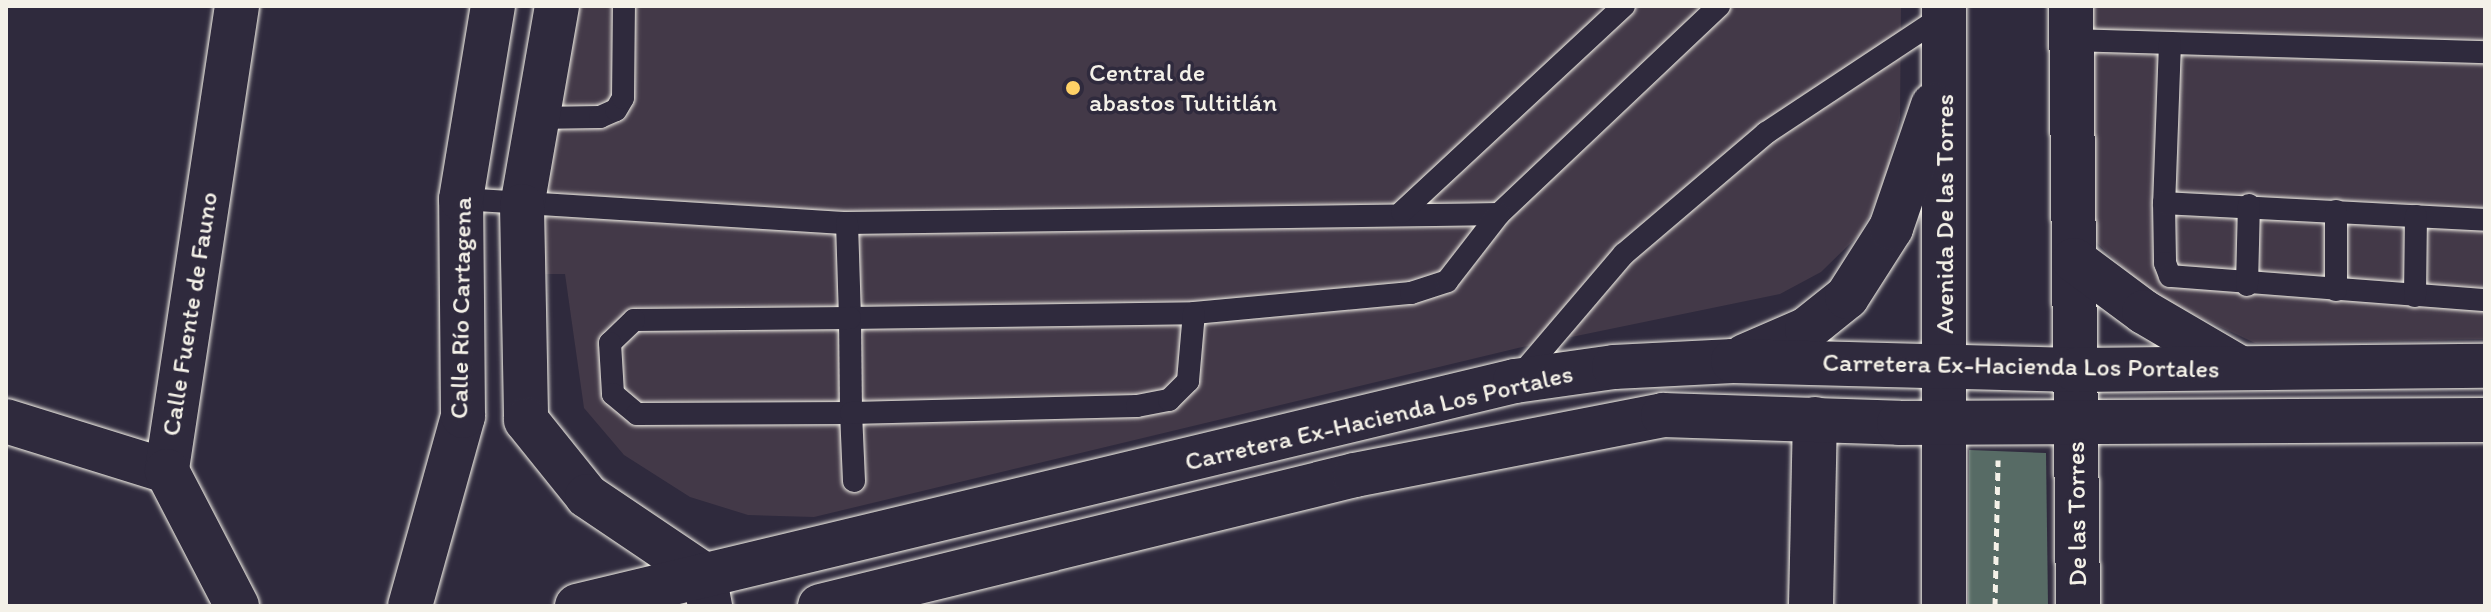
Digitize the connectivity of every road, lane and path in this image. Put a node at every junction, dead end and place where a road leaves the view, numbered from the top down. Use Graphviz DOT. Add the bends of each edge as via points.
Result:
graph roads {
  1 [pos="237,6"];
  2 [pos="493,6"];
  3 [pos="557,6"];
  4 [pos="624,6"];
  5 [pos="1624,6"];
  6 [pos="1719,6"];
  7 [pos="1944,11"];
  8 [pos="2072,23"];
  9 [pos="2170,43"];
  10 [pos="2485,52"];
  11 [pos="1944,72"];
  12 [pos="536,118"];
  13 [pos="461,199"];
  14 [pos="2164,203"];
  15 [pos="2249,205"];
  16 [pos="522,206"];
  17 [pos="2336,211"];
  18 [pos="1402,212"];
  19 [pos="1499,214"];
  20 [pos="2416,216"];
  21 [pos="2485,220"];
  22 [pos="847,223"];
  23 [pos="2074,260"];
  24 [pos="2247,285"];
  25 [pos="2336,290"];
  26 [pos="2415,296"];
  27 [pos="2485,300"];
  28 [pos="1194,313"];
  29 [pos="850,318"];
  30 [pos="1733,361"];
  31 [pos="2485,366"];
  32 [pos="1946,368"];
  33 [pos="2240,368"];
  34 [pos="2075,370"];
  35 [pos="1515,381"];
  36 [pos="851,413"];
  37 [pos="463,416"];
  38 [pos="1815,419"];
  39 [pos="526,420"];
  40 [pos="2485,420"];
  41 [pos="6,421"];
  42 [pos="1346,422"];
  43 [pos="1947,423"];
  44 [pos="1998,423"];
  45 [pos="2076,423"];
  46 [pos="167,471"];
  47 [pos="1355,475"];
  48 [pos="854,481"];
  49 [pos="707,590"];
  50 [pos="237,606"];
  51 [pos="410,606"];
  52 [pos="577,606"];
  53 [pos="820,606"];
  54 [pos="1811,606"];
  55 [pos="1944,606"];
  56 [pos="1995,606"];
  57 [pos="2078,606"];
  1 -- 46 [label="main road, Calle Fuente de Fauno"];
  2 -- 13 [label="main road, Calle Río Cartagena"];
  3 -- 12 [label="main road"];
  4 -- 12 [label="lane" via="623,98 616,110 600,117"];
  5 -- 18 [label="lane"];
  6 -- 19 [label="lane"];
  7 -- 11 [label="main road, Avenida De las Torres"];
  7 -- 35 [label="lane" via="1766,133 1636,244"];
  8 -- 9 [label="lane"];
  8 -- 23 [label="main road"];
  9 -- 10 [label="lane"];
  9 -- 14 [label="lane"];
  11 -- 30 [label="main road" via="1891,228 1847,297 1807,329"];
  11 -- 32 [label="main road, Avenida De las Torres"];
  12 -- 16 [label="main road"];
  13 -- 16 [label="lane"];
  13 -- 37 [label="main road, Calle Río Cartagena"];
  14 -- 15 [label="lane"];
  14 -- 24 [label="lane" via="2170,276"];
  15 -- 17 [label="lane"];
  15 -- 24 [label="lane"];
  16 -- 22 [label="lane"];
  16 -- 39 [label="main road"];
  17 -- 20 [label="lane"];
  17 -- 25 [label="lane"];
  18 -- 19 [label="lane"];
  18 -- 22 [label="lane"];
  19 -- 28 [label="lane" via="1447,281 1411,293"];
  20 -- 21 [label="lane"];
  20 -- 26 [label="lane"];
  22 -- 29 [label="lane"];
  23 -- 33 [label="main road" via="2156,320"];
  23 -- 34 [label="main road"];
  24 -- 25 [label="lane"];
  25 -- 26 [label="lane"];
  26 -- 27 [label="lane"];
  28 -- 29 [label="lane"];
  28 -- 36 [label="lane" via="1188,381 1169,400 1137,406"];
  29 -- 36 [label="lane"];
  29 -- 36 [label="lane" via="634,320 610,343 613,394 637,414"];
  30 -- 32 [label="main road, Carretera Ex-Hacienda Los Portales"];
  30 -- 35 [label="main road, Carretera Ex-Hacienda Los Portales" via="1614,367"];
  31 -- 33 [label="main road, Carretera Ex-Hacienda Los Portales"];
  32 -- 34 [label="main road, Carretera Ex-Hacienda Los Portales"];
  32 -- 43 [label="main road, Avenida De las Torres"];
  33 -- 34 [label="main road, Carretera Ex-Hacienda Los Portales"];
  34 -- 45 [label="main road"];
  35 -- 42 [label="main road, Carretera Ex-Hacienda Los Portales"];
  36 -- 48 [label="lane"];
  37 -- 39 [label="main road"];
  37 -- 51 [label="main road, Calle Río Cartagena"];
  38 -- 43 [label="main road, Carretera Ex-Hacienda Los Portales"];
  38 -- 47 [label="main road, Carretera Ex-Hacienda Los Portales" via="1663,415"];
  38 -- 54 [label="main road"];
  39 -- 49 [label="main road" via="587,496"];
  40 -- 45 [label="main road, Carretera Ex-Hacienda Los Portales"];
  41 -- 46 [label="main road"];
  42 -- 47 [label="main road"];
  42 -- 49 [label="main road, Carretera Ex-Hacienda Los Portales" via="854,544"];
  43 -- 44 [label="main road, Carretera Ex-Hacienda Los Portales"];
  43 -- 55 [label="main road, Avenida De las Torres"];
  44 -- 45 [label="main road, Carretera Ex-Hacienda Los Portales"];
  44 -- 56 [label="path"];
  45 -- 57 [label="main road, De las Torres"];
  46 -- 50 [label="main road, Calle Fuente de Fauno"];
  47 -- 53 [label="main road, Carretera Ex-Hacienda Los Portales"];
  49 -- 52 [label="main road, Carretera Ex-Hacienda Los Portales"];
}
